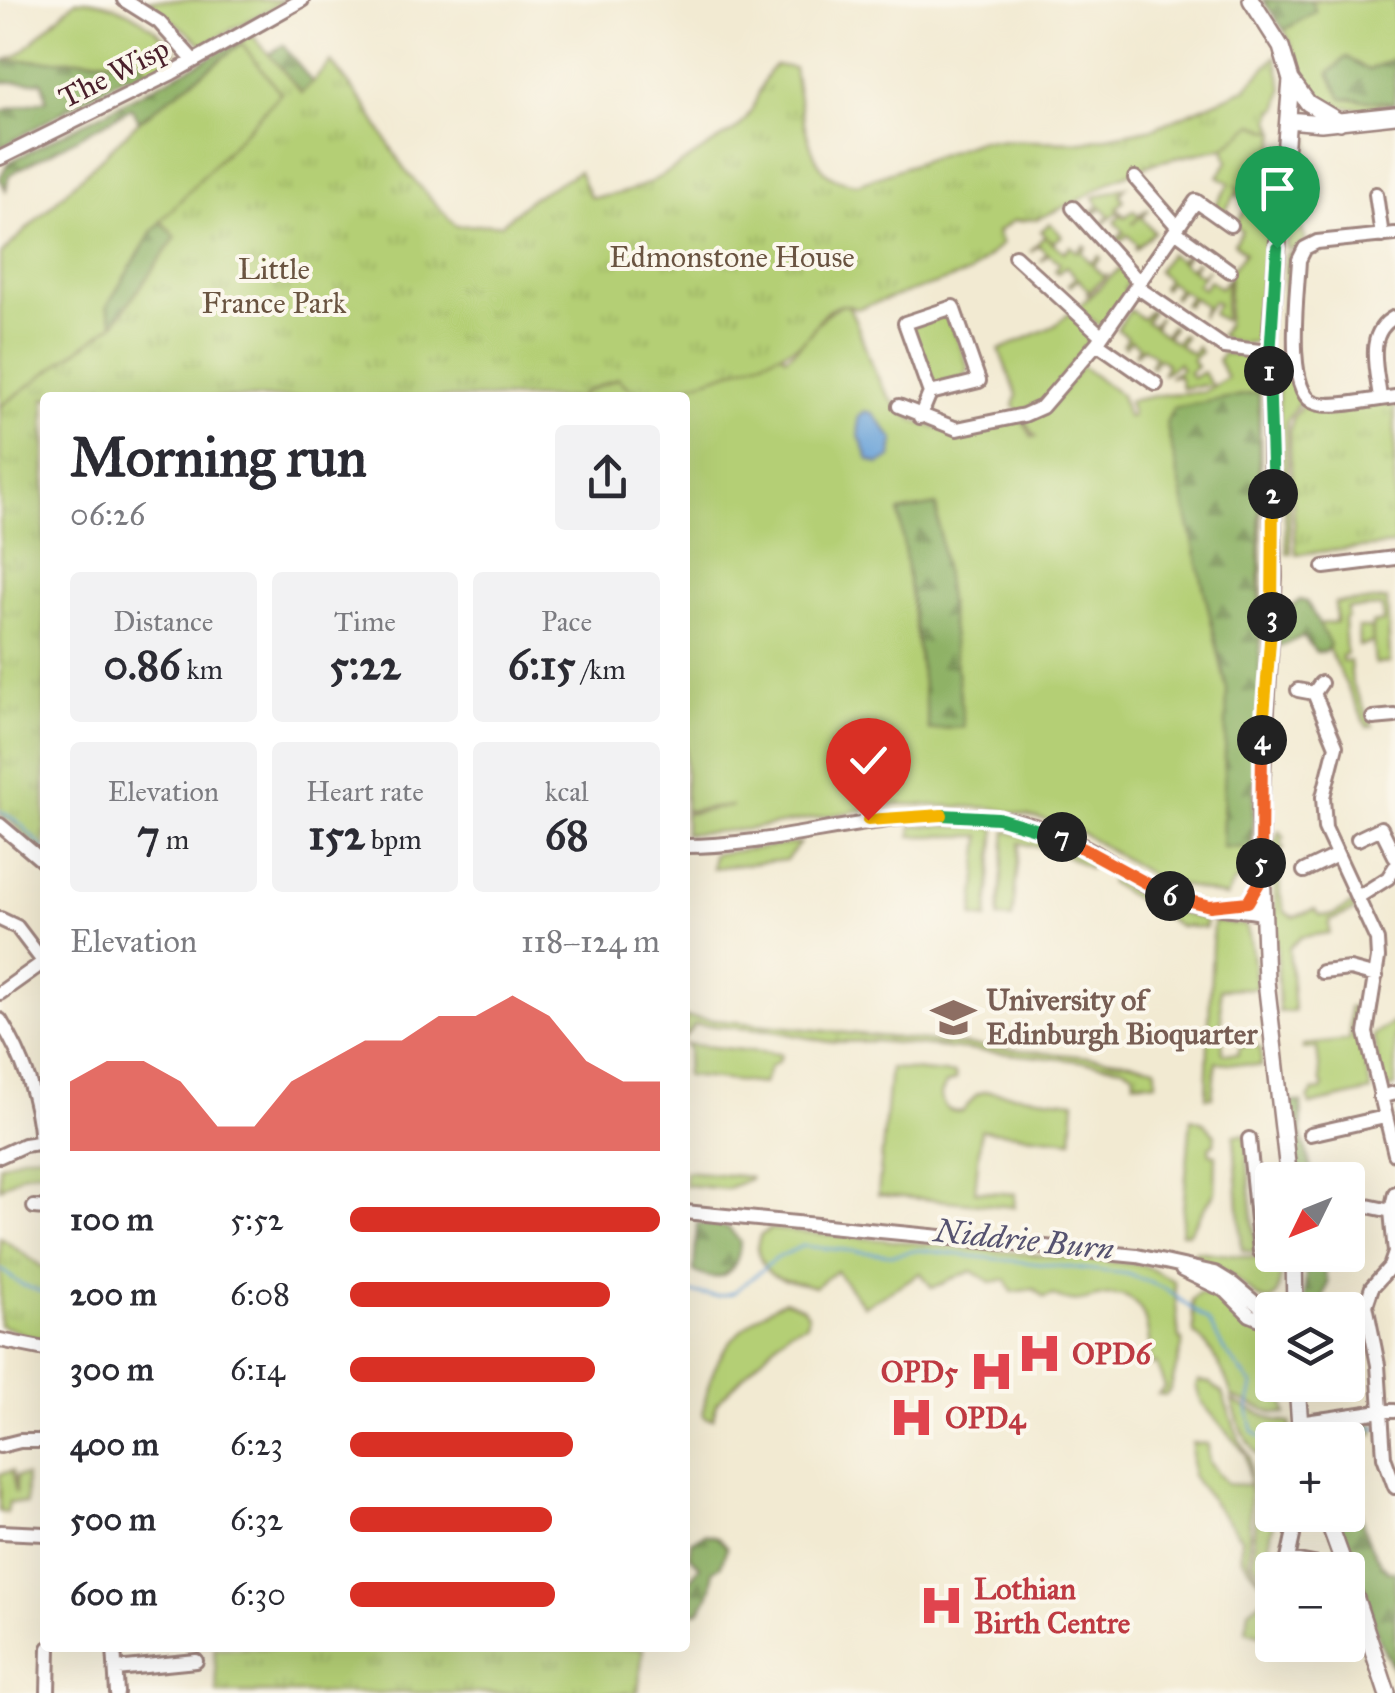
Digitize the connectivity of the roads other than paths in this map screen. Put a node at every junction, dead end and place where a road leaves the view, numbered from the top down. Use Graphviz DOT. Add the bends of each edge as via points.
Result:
graph roads {
  1 [pos="124,0"];
  2 [pos="302,0"];
  3 [pos="1251,0"];
  4 [pos="193,60"];
  5 [pos="1291,80"];
  6 [pos="1395,115"];
  7 [pos="1288,120"];
  8 [pos="1340,122"];
  9 [pos="1320,124"];
  10 [pos="1284,155"];
  11 [pos="0,158"];
  12 [pos="1135,178"];
  13 [pos="1376,194"];
  14 [pos="1072,208"];
  15 [pos="1230,225"];
  16 [pos="1177,229"];
  17 [pos="1388,235"];
  18 [pos="1015,256"];
  19 [pos="1230,271"];
  20 [pos="1138,285"];
  21 [pos="1395,317"];
  22 [pos="1100,339"];
  23 [pos="1269,352"];
  24 [pos="1156,384"];
  25 [pos="930,393"];
  26 [pos="1395,397"];
  27 [pos="1380,398"];
  28 [pos="898,406"];
  29 [pos="920,417"];
  30 [pos="1395,558"];
  31 [pos="1330,568"];
  32 [pos="1298,690"];
  33 [pos="1395,716"];
  34 [pos="1373,718"];
  35 [pos="0,825"];
  36 [pos="1358,839"];
  37 [pos="690,846"];
  38 [pos="1335,856"];
  39 [pos="1395,856"];
  40 [pos="40,859"];
  41 [pos="1395,867"];
  42 [pos="1304,871"];
  43 [pos="1261,880"];
  44 [pos="1358,897"];
  45 [pos="1210,906"];
  46 [pos="1262,913"];
  47 [pos="0,919"];
  48 [pos="40,956"];
  49 [pos="40,965"];
  50 [pos="1322,972"];
  51 [pos="1376,976"];
  52 [pos="0,993"];
  53 [pos="0,1020"];
  54 [pos="1395,1093"];
  55 [pos="1380,1097"];
  56 [pos="1385,1117"];
  57 [pos="40,1126"];
  58 [pos="1310,1134"];
  59 [pos="1249,1138"];
  60 [pos="40,1143"];
  61 [pos="1395,1154"];
  62 [pos="0,1156"];
  63 [pos="1287,1162"];
  64 [pos="1395,1193"];
  65 [pos="1255,1200"];
  66 [pos="1365,1206"];
  67 [pos="1390,1211"];
  68 [pos="690,1212"];
  69 [pos="1171,1263"];
  70 [pos="1392,1268"];
  71 [pos="1255,1303"];
  72 [pos="1255,1318"];
  73 [pos="0,1340"];
  74 [pos="40,1348"];
  75 [pos="1386,1419"];
  76 [pos="40,1441"];
  77 [pos="1,1442"];
  78 [pos="1395,1487"];
  79 [pos="0,1532"];
  80 [pos="40,1534"];
  81 [pos="1293,1536"];
  82 [pos="1290,1552"];
  83 [pos="1365,1626"];
  84 [pos="49,1652"];
  85 [pos="114,1652"];
  86 [pos="196,1662"];
  87 [pos="116,1669"];
  88 [pos="48,1693"];
  89 [pos="117,1693"];
  90 [pos="1387,1693"];
  1 -- 4 [label="street" via="159,22"];
  2 -- 4 [label="street, The Wisp"];
  3 -- 5 [label="main road" via="1281,47"];
  4 -- 11 [label="street, The Wisp"];
  5 -- 7 [label="main road"];
  5 -- 8 [label="main road" via="1308,103"];
  6 -- 8 [label="main road"];
  7 -- 9 [label="main road"];
  7 -- 10 [label="main road"];
  8 -- 9 [label="main road"];
  9 -- 10 [label="main road" via="1296,138"];
  10 -- 23 [label="main road"];
  12 -- 16 [label="street"];
  13 -- 17 [label="street"];
  14 -- 20 [label="street"];
  15 -- 16 [label="street" via="1196,201"];
  16 -- 19 [label="street"];
  16 -- 20 [label="street"];
  17 -- 27 [label="street" via="1318,242 1301,253 1296,353 1299,387 1307,398 1323,404"];
  18 -- 22 [label="street"];
  20 -- 22 [label="street"];
  20 -- 23 [label="street" via="1224,347"];
  21 -- 27 [label="street" via="1375,340"];
  22 -- 24 [label="street"];
  22 -- 29 [label="street" via="1034,412 958,429"];
  23 -- 43 [label="main road" via="1274,577 1260,764"];
  25 -- 25 [label="street" via="979,381 953,307 905,323"];
  25 -- 29 [label="street"];
  26 -- 27 [label="street"];
  28 -- 29 [label="street"];
  30 -- 31 [label="street"];
  32 -- 38 [label="street" via="1318,688 1336,746 1322,806"];
  33 -- 34 [label="street"];
  35 -- 40 [label="street"];
  36 -- 39 [label="street" via="1382,824"];
  37 -- 45 [label="street" via="902,816 998,818 1057,834 1166,895"];
  38 -- 42 [label="street"];
  38 -- 44 [label="street"];
  41 -- 44 [label="street"];
  43 -- 45 [label="street" via="1248,902"];
  43 -- 46 [label="main road"];
  44 -- 51 [label="street" via="1376,940"];
  45 -- 46 [label="street"];
  46 -- 63 [label="main road"];
  47 -- 48 [label="street" via="17,926"];
  49 -- 52 [label="street"];
  50 -- 51 [label="street" via="1350,969"];
  51 -- 55 [label="street" via="1366,1033"];
  53 -- 57 [label="street" via="26,1073"];
  54 -- 55 [label="street"];
  55 -- 56 [label="street"];
  56 -- 58 [label="street"];
  56 -- 61 [label="street"];
  59 -- 65 [label="street"];
  60 -- 62 [label="street"];
  64 -- 67 [label="street"];
  66 -- 67 [label="street"];
  67 -- 70 [label="street"];
  68 -- 69 [label="street"];
  69 -- 71 [label="street" via="1215,1273"];
  69 -- 72 [label="street" via="1226,1291"];
  70 -- 75 [label="street" via="1372,1287 1366,1305"];
  73 -- 74 [label="street"];
  75 -- 78 [label="street" via="1384,1456"];
  76 -- 77 [label="street"];
  79 -- 80 [label="street"];
  81 -- 82 [label="street"];
  83 -- 90 [label="main road"];
  84 -- 88 [label="street"];
  85 -- 87 [label="street"];
  86 -- 87 [label="street"];
  87 -- 89 [label="street"];
}
